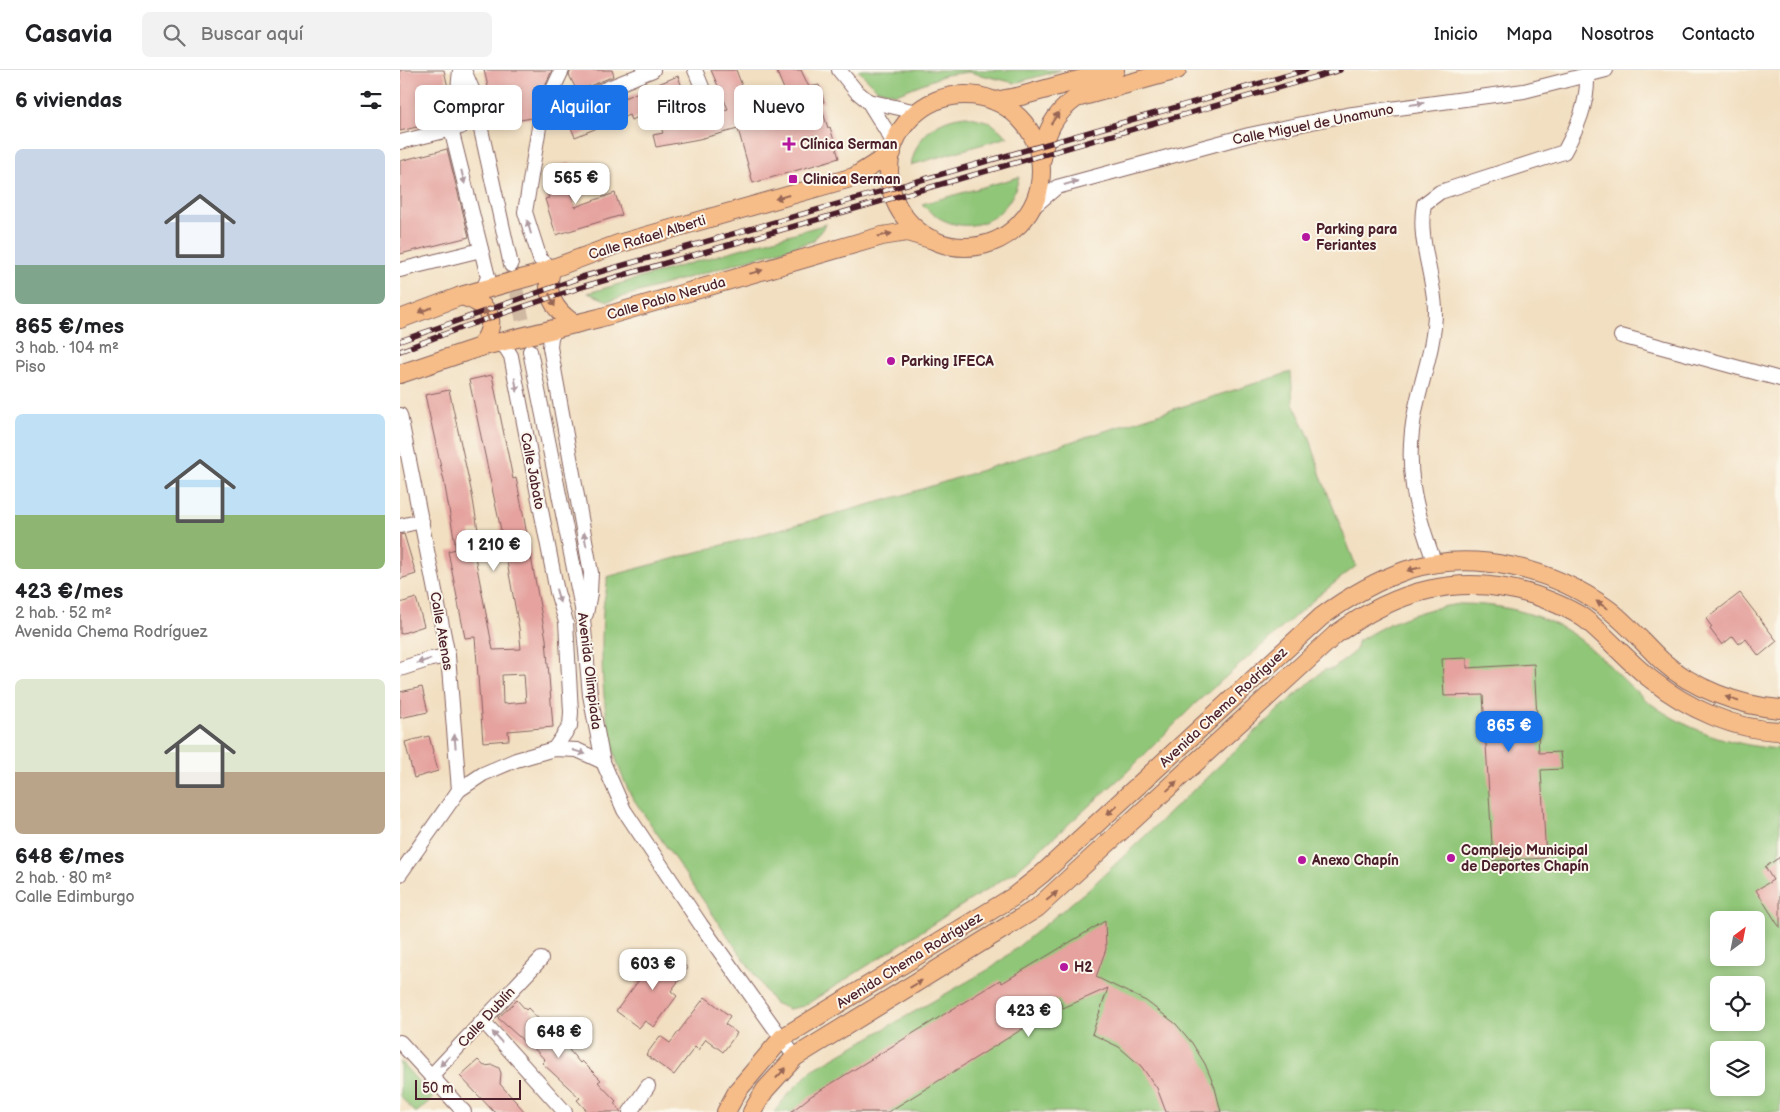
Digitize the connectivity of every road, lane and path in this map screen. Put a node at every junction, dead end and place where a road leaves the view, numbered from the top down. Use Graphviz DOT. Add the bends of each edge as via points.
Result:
graph roads {
  1 [pos="460,70"];
  2 [pos="464,70"];
  3 [pos="562,70"];
  4 [pos="654,70"];
  5 [pos="695,70"];
  6 [pos="838,70"];
  7 [pos="1113,70"];
  8 [pos="1176,70"];
  9 [pos="1606,70"];
  10 [pos="1587,76"];
  11 [pos="458,85"];
  12 [pos="555,85"];
  13 [pos="616,85"];
  14 [pos="701,85"];
  15 [pos="868,101"];
  16 [pos="995,101"];
  17 [pos="917,112"];
  18 [pos="451,130"];
  19 [pos="539,130"];
  20 [pos="400,142"];
  21 [pos="893,148"];
  22 [pos="1041,164"];
  23 [pos="1031,209"];
  24 [pos="934,240"];
  25 [pos="481,250"];
  26 [pos="511,265"];
  27 [pos="552,268"];
  28 [pos="400,270"];
  29 [pos="483,290"];
  30 [pos="461,296"];
  31 [pos="400,319"];
  32 [pos="575,324"];
  33 [pos="557,328"];
  34 [pos="1621,336"];
  35 [pos="498,342"];
  36 [pos="480,347"];
  37 [pos="530,351"];
  38 [pos="400,374"];
  39 [pos="1780,379"];
  40 [pos="400,415"];
  41 [pos="422,521"];
  42 [pos="400,526"];
  43 [pos="1435,564"];
  44 [pos="566,622"];
  45 [pos="584,622"];
  46 [pos="448,656"];
  47 [pos="400,669"];
  48 [pos="590,695"];
  49 [pos="1780,709"];
  50 [pos="1780,731"];
  51 [pos="554,748"];
  52 [pos="603,762"];
  53 [pos="459,790"];
  54 [pos="405,856"];
  55 [pos="400,874"];
  56 [pos="541,959"];
  57 [pos="483,1021"];
  58 [pos="782,1038"];
  59 [pos="400,1042"];
  60 [pos="795,1057"];
  61 [pos="431,1076"];
  62 [pos="648,1086"];
  63 [pos="464,1112"];
  64 [pos="565,1112"];
  65 [pos="630,1112"];
  66 [pos="726,1112"];
  67 [pos="752,1112"];
  1 -- 11 [label="street"];
  2 -- 26 [label="street" via="472,89"];
  3 -- 12 [label="street"];
  4 -- 13 [label="street"];
  5 -- 14 [label="street"];
  6 -- 15 [label="street"];
  7 -- 16 [label="main road"];
  22 -- 8 [label="main road, one-way" via="1044,140 1052,122 1062,108 1076,98"];
  9 -- 10 [label="street, Calle Miguel de Unamuno"];
  23 -- 10 [label="street, Calle Miguel de Unamuno, one-way" via="1057,187 1249,135 1346,115 1524,91"];
  10 -- 43 [label="street" via="1588,92 1578,126 1564,152 1440,192 1424,204 1421,220 1434,317 1427,368 1416,408 1411,477 1415,504"];
  15 -- 17 [label="street"];
  15 -- 21 [label="street"];
  16 -- 17 [label="main road" via="975,95 954,95"];
  16 -- 22 [label="main road" via="1027,126"];
  17 -- 21 [label="main road" via="903,127"];
  18 -- 20 [label="street"];
  18 -- 25 [label="street, one-way"];
  27 -- 19 [label="street, one-way" via="540,259 525,212"];
  21 -- 24 [label="main road" via="890,185 899,208 914,226"];
  21 -- 27 [label="main road, Calle Rafael Alberti, one-way" via="854,176 618,244"];
  22 -- 23 [label="main road" via="1040,187"];
  23 -- 24 [label="main road" via="1010,232 993,241 965,247"];
  32 -- 24 [label="main road, Calle Pablo Neruda, one-way" via="882,236 907,232"];
  25 -- 28 [label="street"];
  25 -- 29 [label="street" via="488,277"];
  27 -- 29 [label="main road, Calle Rafael Alberti"];
  27 -- 32 [label="main road, one-way" via="548,287 551,298 563,317"];
  29 -- 30 [label="main road, Calle Rafael Alberti"];
  30 -- 31 [label="main road, Calle Rafael Alberti, one-way"];
  36 -- 30 [label="main road, one-way" via="488,336 488,314 482,305"];
  32 -- 33 [label="main road, Calle Pablo Neruda"];
  33 -- 35 [label="main road, Calle Pablo Neruda"];
  45 -- 33 [label="street, one-way" via="591,573 550,347 551,337"];
  34 -- 39 [label="street"];
  35 -- 36 [label="main road, Calle Pablo Neruda"];
  35 -- 44 [label="street, Calle Jabato, one-way" via="511,356 557,592"];
  36 -- 38 [label="main road, Calle Pablo Neruda"];
  37 -- 45 [label="street, Avenida Olimpiada"];
  40 -- 41 [label="street, Calle Atenas"];
  41 -- 42 [label="street"];
  41 -- 46 [label="street, Calle Atenas"];
  49 -- 43 [label="main road, Avenida Chema Rodríguez, one-way" via="1742,702 1683,676 1664,663 1608,609 1565,583 1509,566"];
  43 -- 58 [label="main road, Avenida Chema Rodríguez, one-way" via="1378,581 1341,602 1013,897"];
  44 -- 48 [label="street"];
  44 -- 51 [label="street, Calle Jabato" via="570,726"];
  45 -- 48 [label="street, Avenida Olimpiada"];
  46 -- 47 [label="street, one-way"];
  53 -- 46 [label="street, Calle Atenas, one-way"];
  48 -- 52 [label="street, Avenida Olimpiada"];
  60 -- 50 [label="main road, Avenida Chema Rodríguez, one-way" via="1037,908 1335,635 1384,603 1416,592 1450,585 1486,585 1549,600 1583,618 1652,680 1675,696 1706,713 1738,724"];
  51 -- 52 [label="street, one-way" via="577,750"];
  51 -- 53 [label="street" via="483,774"];
  52 -- 58 [label="street, Avenida Olimpiada" via="624,810 700,925"];
  53 -- 54 [label="street"];
  54 -- 55 [label="street"];
  56 -- 57 [label="street, Calle Dublín"];
  57 -- 61 [label="street, Calle Dublín, one-way"];
  64 -- 57 [label="street, one-way"];
  58 -- 60 [label="street, Avenida Olimpiada"];
  58 -- 66 [label="main road, Avenida Chema Rodríguez" via="738,1090"];
  59 -- 61 [label="street"];
  67 -- 60 [label="main road, Avenida Chema Rodríguez, one-way" via="765,1090"];
  61 -- 63 [label="street"];
  62 -- 65 [label="street"];
}
